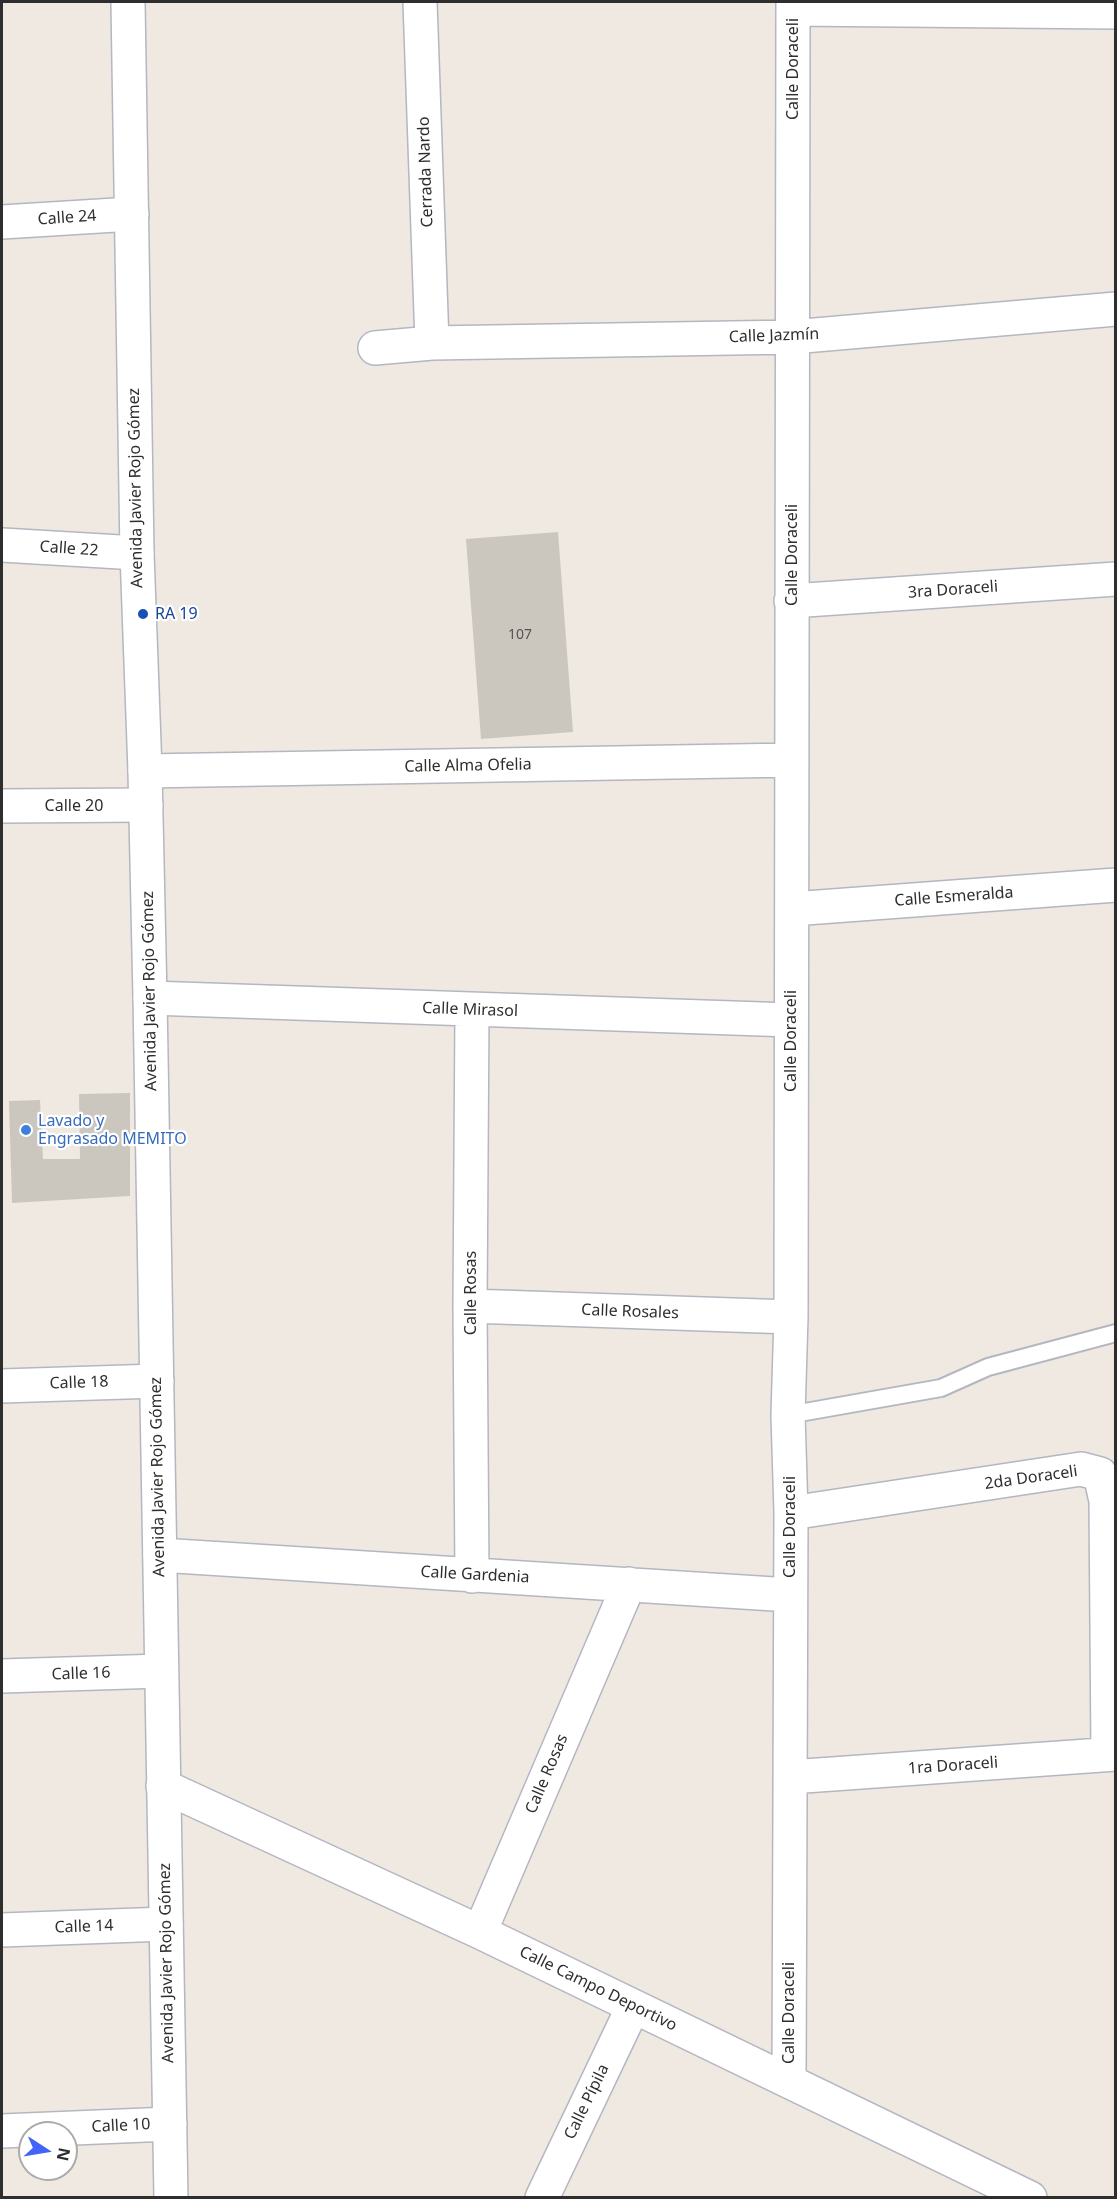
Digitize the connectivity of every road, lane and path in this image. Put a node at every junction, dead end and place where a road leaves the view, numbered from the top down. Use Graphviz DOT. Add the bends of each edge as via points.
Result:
graph roads {
  1 [pos="128,2"];
  2 [pos="420,2"];
  3 [pos="793,5"];
  4 [pos="1116,12"];
  5 [pos="132,214"];
  6 [pos="2,222"];
  7 [pos="1116,309"];
  8 [pos="792,337"];
  9 [pos="432,343"];
  10 [pos="375,348"];
  11 [pos="2,545"];
  12 [pos="137,553"];
  13 [pos="1116,579"];
  14 [pos="791,600"];
  15 [pos="792,760"];
  16 [pos="145,771"];
  17 [pos="146,805"];
  18 [pos="2,806"];
  19 [pos="1116,885"];
  20 [pos="792,909"];
  21 [pos="150,998"];
  22 [pos="472,1010"];
  23 [pos="791,1020"];
  24 [pos="470,1306"];
  25 [pos="791,1317"];
  26 [pos="1116,1333"];
  27 [pos="157,1381"];
  28 [pos="2,1386"];
  29 [pos="788,1414"];
  30 [pos="791,1513"];
  31 [pos="160,1555"];
  32 [pos="472,1576"];
  33 [pos="629,1584"];
  34 [pos="790,1595"];
  35 [pos="162,1671"];
  36 [pos="2,1676"];
  37 [pos="1112,1754"];
  38 [pos="790,1777"];
  39 [pos="164,1786"];
  40 [pos="166,1924"];
  41 [pos="2,1930"];
  42 [pos="480,1932"];
  43 [pos="633,2007"];
  44 [pos="789,2080"];
  45 [pos="170,2124"];
  46 [pos="2,2131"];
  47 [pos="171,2198"];
  48 [pos="542,2198"];
  49 [pos="1030,2198"];
  1 -- 5 [label="street, Avenida Javier Rojo Gómez"];
  2 -- 9 [label="street, Cerrada Nardo"];
  3 -- 4 [label="street"];
  3 -- 8 [label="street, Calle Doraceli"];
  5 -- 6 [label="street, Calle 24"];
  5 -- 12 [label="street, Avenida Javier Rojo Gómez"];
  7 -- 8 [label="street, Calle Jazmín"];
  8 -- 9 [label="street, Calle Jazmín"];
  8 -- 14 [label="street, Calle Doraceli"];
  9 -- 10 [label="street, Calle Jazmín"];
  11 -- 12 [label="street, Calle 22"];
  12 -- 16 [label="street, Avenida Javier Rojo Gómez"];
  13 -- 14 [label="street, 3ra Doraceli"];
  14 -- 15 [label="street, Calle Doraceli"];
  15 -- 16 [label="street, Calle Alma Ofelia"];
  15 -- 20 [label="street, Calle Doraceli"];
  16 -- 17 [label="street, Avenida Javier Rojo Gómez"];
  17 -- 18 [label="street, Calle 20"];
  17 -- 21 [label="street, Avenida Javier Rojo Gómez"];
  19 -- 20 [label="street, Calle Esmeralda"];
  20 -- 23 [label="street, Calle Doraceli"];
  21 -- 22 [label="street, Calle Mirasol"];
  21 -- 27 [label="street, Avenida Javier Rojo Gómez"];
  22 -- 23 [label="street, Calle Mirasol"];
  22 -- 24 [label="street, Calle Rosas"];
  23 -- 25 [label="street, Calle Doraceli"];
  24 -- 25 [label="street, Calle Rosales"];
  24 -- 32 [label="street, Calle Rosas"];
  25 -- 29 [label="street, Calle Doraceli"];
  26 -- 29 [label="lane" via="988,1367 940,1388"];
  27 -- 28 [label="street, Calle 18"];
  27 -- 31 [label="street, Avenida Javier Rojo Gómez"];
  29 -- 30 [label="street, Calle Doraceli"];
  30 -- 34 [label="street, Calle Doraceli"];
  30 -- 37 [label="street, 2da Doraceli" via="1081,1469 1100,1474 1106,1501"];
  31 -- 32 [label="street, Calle Gardenia"];
  31 -- 35 [label="street, Avenida Javier Rojo Gómez"];
  32 -- 33 [label="street, Calle Gardenia"];
  33 -- 34 [label="street, Calle Gardenia"];
  33 -- 42 [label="street, Calle Rosas"];
  34 -- 38 [label="street, Calle Doraceli"];
  35 -- 36 [label="street, Calle 16"];
  35 -- 39 [label="street, Avenida Javier Rojo Gómez"];
  37 -- 38 [label="street, 1ra Doraceli"];
  38 -- 44 [label="street, Calle Doraceli"];
  39 -- 40 [label="street, Avenida Javier Rojo Gómez"];
  39 -- 42 [label="street, Calle Campo Deportivo"];
  40 -- 41 [label="street, Calle 14"];
  40 -- 45 [label="street, Avenida Javier Rojo Gómez"];
  42 -- 43 [label="street, Calle Campo Deportivo"];
  43 -- 44 [label="street, Calle Campo Deportivo"];
  43 -- 48 [label="street, Calle Pípila"];
  44 -- 49 [label="street, Calle Campo Deportivo"];
  45 -- 46 [label="street, Calle 10"];
  45 -- 47 [label="street, Avenida Javier Rojo Gómez"];
}
